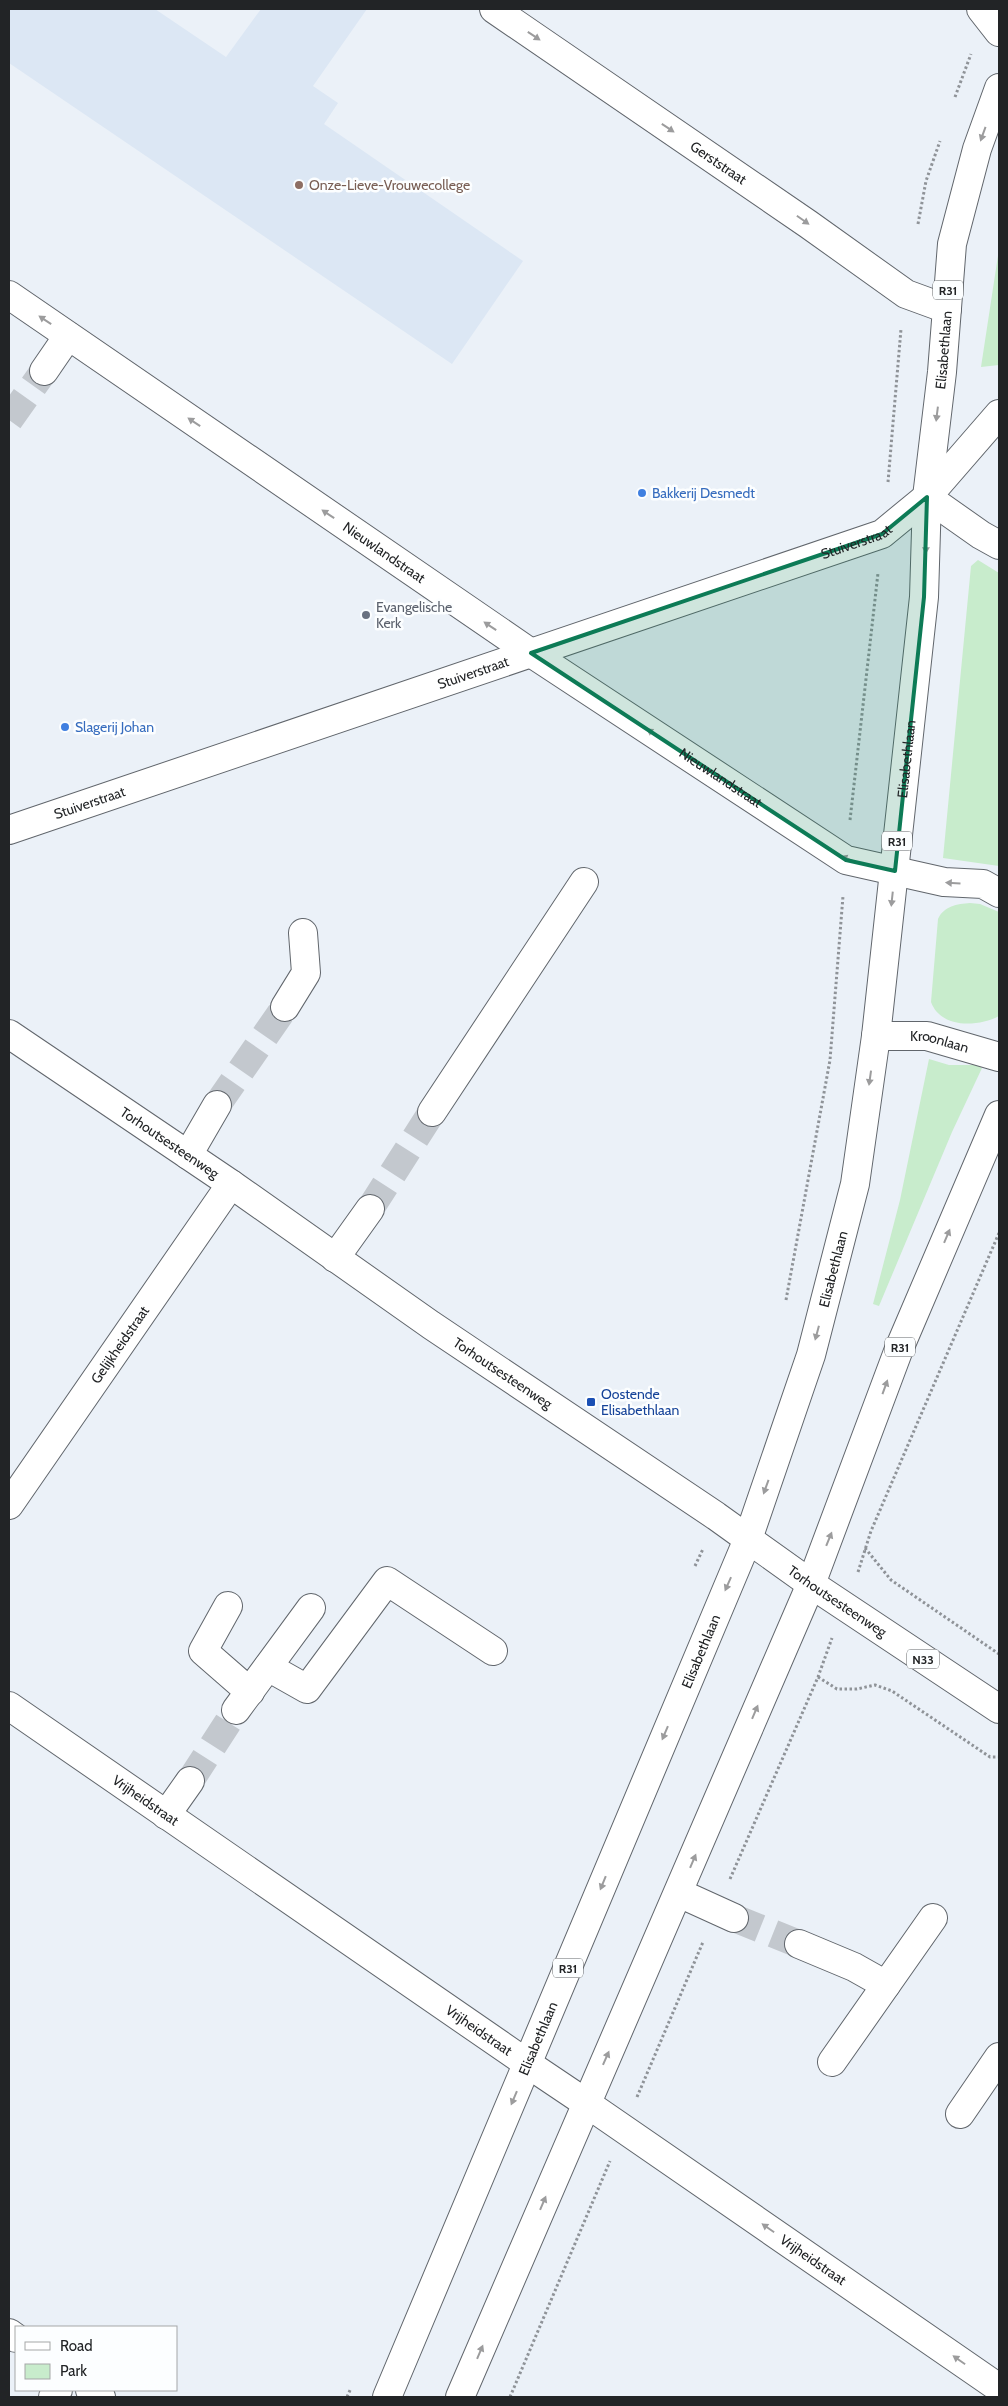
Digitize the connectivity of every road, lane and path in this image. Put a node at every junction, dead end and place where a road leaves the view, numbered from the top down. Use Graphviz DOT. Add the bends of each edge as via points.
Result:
graph roads {
  1 [pos="494,9"];
  2 [pos="981,9"];
  3 [pos="999,32"];
  4 [pos="999,88"];
  5 [pos="906,294"];
  6 [pos="9,295"];
  7 [pos="946,309"];
  8 [pos="68,336"];
  9 [pos="44,370"];
  10 [pos="999,414"];
  11 [pos="927,497"];
  12 [pos="882,534"];
  13 [pos="999,545"];
  14 [pos="531,653"];
  15 [pos="9,830"];
  16 [pos="846,860"];
  17 [pos="895,872"];
  18 [pos="584,882"];
  19 [pos="999,893"];
  20 [pos="303,933"];
  21 [pos="285,1007"];
  22 [pos="9,1034"];
  23 [pos="876,1036"];
  24 [pos="999,1057"];
  25 [pos="217,1105"];
  26 [pos="432,1112"];
  27 [pos="999,1115"];
  28 [pos="188,1155"];
  29 [pos="231,1184"];
  30 [pos="370,1209"];
  31 [pos="999,1233"];
  32 [pos="335,1258"];
  33 [pos="785,1309"];
  34 [pos="9,1505"];
  35 [pos="748,1539"];
  36 [pos="865,1548"];
  37 [pos="811,1584"];
  38 [pos="228,1606"];
  39 [pos="311,1608"];
  40 [pos="847,1608"];
  41 [pos="493,1651"];
  42 [pos="999,1654"];
  43 [pos="268,1666"];
  44 [pos="818,1677"];
  45 [pos="9,1706"];
  46 [pos="999,1709"];
  47 [pos="999,1757"];
  48 [pos="190,1781"];
  49 [pos="166,1815"];
  50 [pos="679,1893"];
  51 [pos="726,1914"];
  52 [pos="933,1918"];
  53 [pos="799,1944"];
  54 [pos="886,1985"];
  55 [pos="999,2057"];
  56 [pos="832,2062"];
  57 [pos="528,2064"];
  58 [pos="586,2103"];
  59 [pos="960,2114"];
  60 [pos="624,2128"];
  61 [pos="999,2388"];
  62 [pos="387,2397"];
  63 [pos="460,2397"];
  64 [pos="510,2397"];
  1 -- 5 [label="street, Gerststraat, one-way"];
  2 -- 3 [label="street"];
  4 -- 7 [label="street, Elisabethlaan / R31, one-way" via="963,197 952,244"];
  5 -- 7 [label="street, Gerststraat"];
  5 -- 12 [label="path"];
  8 -- 6 [label="street, Nieuwlandstraat, one-way"];
  7 -- 11 [label="street, Elisabethlaan / R31, one-way"];
  8 -- 9 [label="street"];
  14 -- 8 [label="street, Nieuwlandstraat, one-way"];
  10 -- 11 [label="street"];
  11 -- 12 [label="street, Stuiverstraat"];
  11 -- 13 [label="street"];
  11 -- 17 [label="street, Elisabethlaan / R31, one-way" via="924,597"];
  12 -- 14 [label="street, Stuiverstraat"];
  12 -- 16 [label="path"];
  14 -- 15 [label="street, Stuiverstraat"];
  16 -- 14 [label="street, Nieuwlandstraat, one-way"];
  17 -- 16 [label="street, Nieuwlandstraat, one-way"];
  16 -- 33 [label="path" via="830,1060"];
  19 -- 17 [label="street, one-way" via="983,884 944,882"];
  17 -- 23 [label="street, Elisabethlaan / R31, one-way"];
  18 -- 26 [label="street"];
  20 -- 21 [label="street" via="306,973"];
  22 -- 28 [label="street, Torhoutsesteenweg"];
  23 -- 24 [label="street, Kroonlaan" via="927,1036"];
  23 -- 35 [label="street, Elisabethlaan / R31, one-way" via="853,1194 811,1355"];
  25 -- 28 [label="street"];
  37 -- 27 [label="street, R31, one-way" via="899,1349"];
  28 -- 29 [label="street, Torhoutsesteenweg"];
  29 -- 32 [label="street, Torhoutsesteenweg"];
  29 -- 34 [label="street, Gelijkheidstraat"];
  30 -- 32 [label="street"];
  31 -- 36 [label="path"];
  32 -- 35 [label="street, Torhoutsesteenweg"];
  35 -- 37 [label="street, Torhoutsesteenweg / N33"];
  35 -- 57 [label="street, Elisabethlaan / R31, one-way"];
  36 -- 40 [label="path"];
  36 -- 42 [label="path" via="891,1580"];
  37 -- 40 [label="street, Torhoutsesteenweg / N33"];
  50 -- 37 [label="street, R31, one-way"];
  38 -- 43 [label="street" via="203,1651 243,1701"];
  39 -- 43 [label="street"];
  40 -- 44 [label="path"];
  40 -- 46 [label="street, Torhoutsesteenweg / N33"];
  41 -- 43 [label="street" via="387,1581 307,1689"];
  44 -- 47 [label="path" via="837,1689 875,1685 892,1691 990,1756"];
  44 -- 51 [label="path"];
  45 -- 49 [label="street, Vrijheidstraat"];
  48 -- 49 [label="street"];
  49 -- 57 [label="street, Vrijheidstraat"];
  50 -- 51 [label="street"];
  58 -- 50 [label="street, R31, one-way"];
  51 -- 60 [label="path"];
  52 -- 54 [label="street"];
  53 -- 54 [label="street" via="854,1967"];
  54 -- 56 [label="street"];
  55 -- 59 [label="street"];
  57 -- 58 [label="street, Vrijheidstraat"];
  57 -- 62 [label="street, Elisabethlaan / R31, one-way"];
  58 -- 60 [label="street, Vrijheidstraat"];
  63 -- 58 [label="street, R31, one-way"];
  61 -- 60 [label="street, Vrijheidstraat, one-way"];
  60 -- 64 [label="path"];
}
